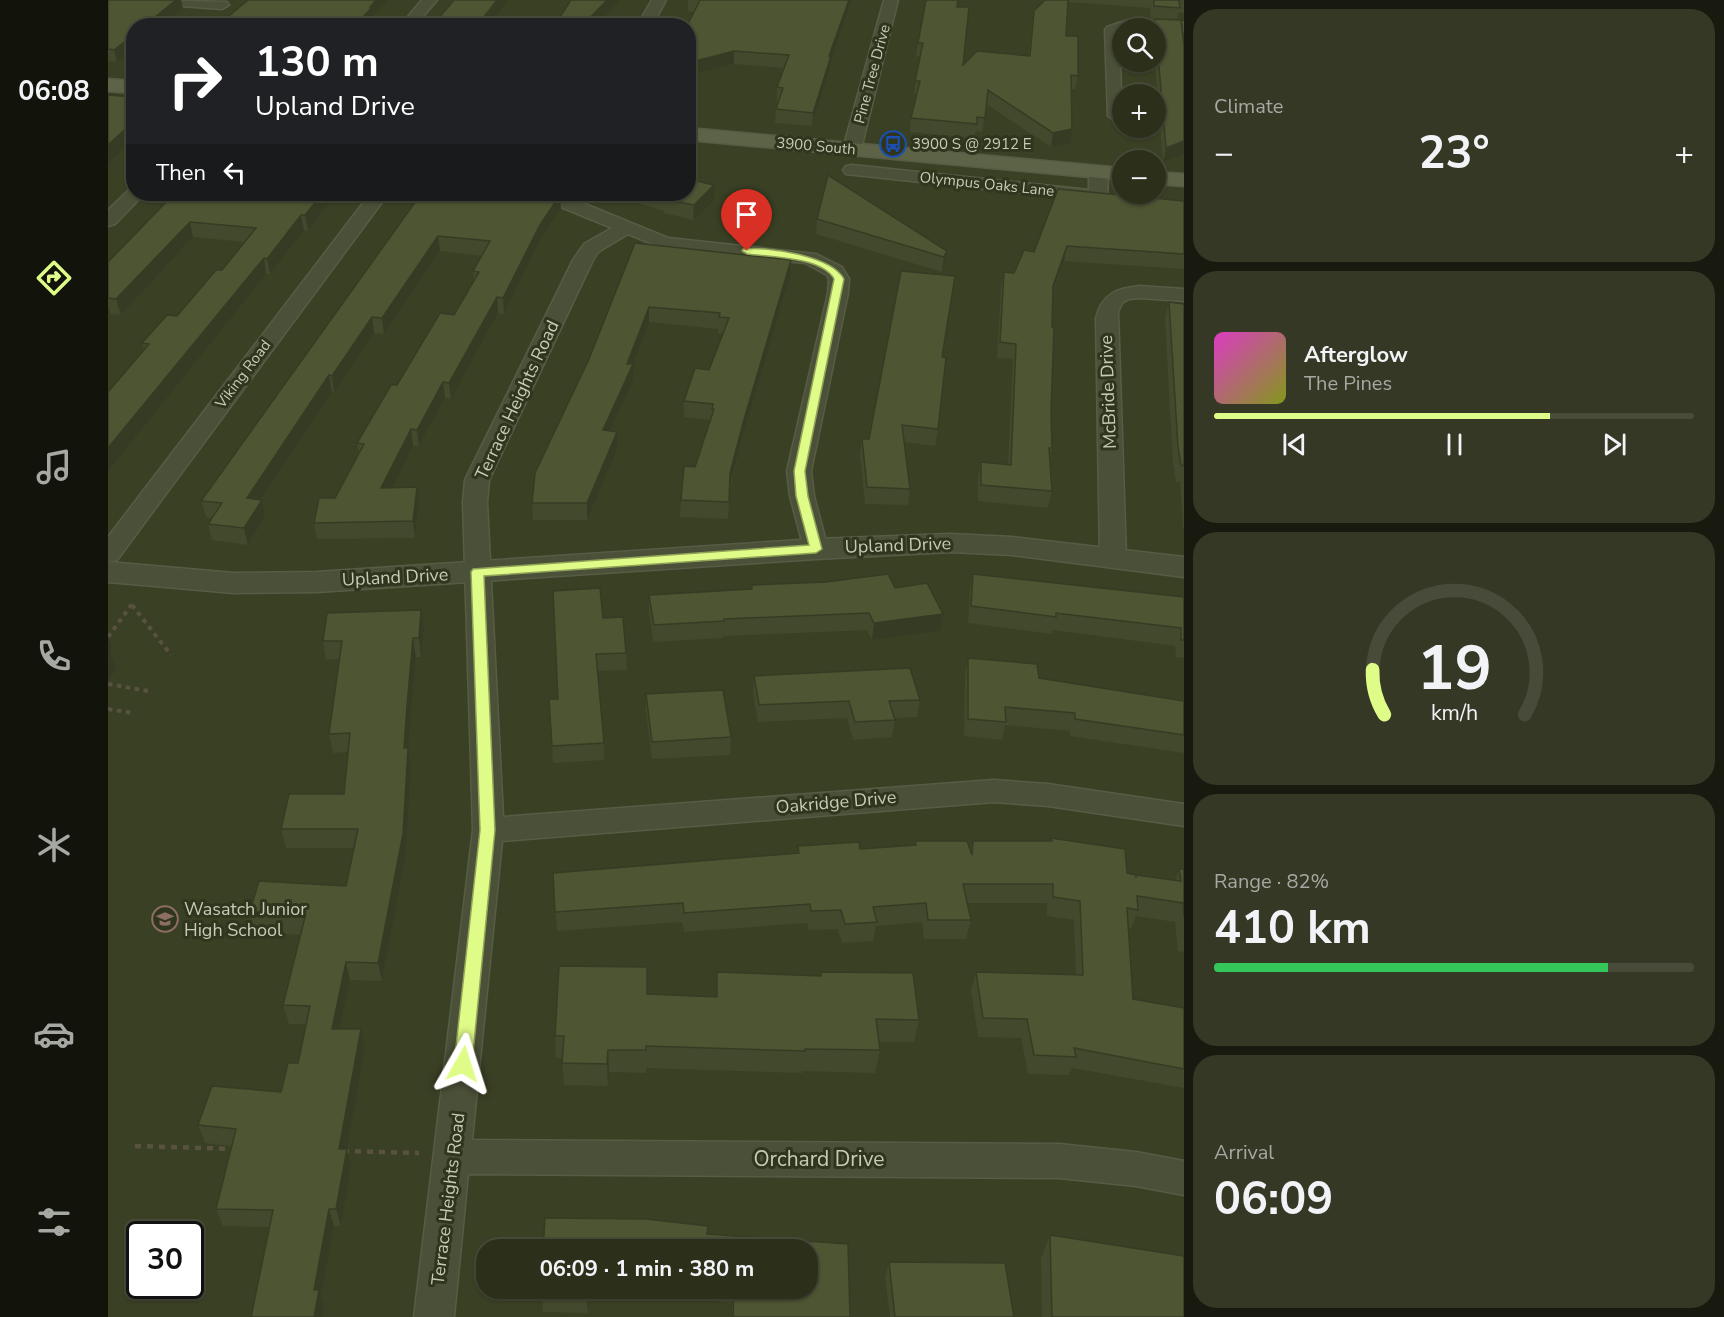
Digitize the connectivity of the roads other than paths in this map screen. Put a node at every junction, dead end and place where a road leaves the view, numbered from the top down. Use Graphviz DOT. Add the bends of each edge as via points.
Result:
graph roads {
  1 [pos="153,0"];
  2 [pos="430,0"];
  3 [pos="659,0"];
  4 [pos="891,0"];
  5 [pos="225,3"];
  6 [pos="207,18"];
  7 [pos="414,18"];
  8 [pos="649,18"];
  9 [pos="1184,27"];
  10 [pos="1114,84"];
  11 [pos="696,135"];
  12 [pos="852,149"];
  13 [pos="852,170"];
  14 [pos="1098,172"];
  15 [pos="1112,173"];
  16 [pos="1166,179"];
  17 [pos="1184,180"];
  18 [pos="122,200"];
  19 [pos="374,201"];
  20 [pos="562,201"];
  21 [pos="108,220"];
  22 [pos="625,228"];
  23 [pos="1184,295"];
  24 [pos="816,549"];
  25 [pos="108,554"];
  26 [pos="1113,558"];
  27 [pos="1184,567"];
  28 [pos="108,572"];
  29 [pos="478,572"];
  30 [pos="1184,815"];
  31 [pos="488,830"];
  32 [pos="437,1155"];
  33 [pos="1184,1178"];
  34 [pos="434,1317"];
  1 -- 5 [label="street"];
  2 -- 7 [label="street"];
  3 -- 8 [label="street"];
  4 -- 12 [label="street, Pine Tree Drive"];
  5 -- 6 [label="street"];
  9 -- 10 [label="street" via="1114,28 1111,33"];
  11 -- 12 [label="main road, 3900 South"];
  12 -- 14 [label="main road, 3900 South"];
  13 -- 14 [label="street, Olympus Oaks Lane" via="1098,196"];
  14 -- 15 [label="main road, 3900 South"];
  16 -- 17 [label="main road"];
  18 -- 21 [label="street"];
  19 -- 25 [label="street, Viking Road"];
  20 -- 22 [label="street"];
  22 -- 24 [label="street" via="665,243 809,258 835,272 838,293 800,471 802,496"];
  22 -- 29 [label="street, Terrace Heights Road" via="591,248 583,260 485,460 477,480 475,502"];
  23 -- 26 [label="street, McBride Drive" via="1136,293 1118,297 1109,306 1106,318"];
  24 -- 26 [label="street, Upland Drive" via="951,543"];
  24 -- 29 [label="street, Upland Drive"];
  26 -- 27 [label="street, Upland Drive"];
  28 -- 29 [label="street, Upland Drive" via="234,583"];
  29 -- 31 [label="street, Terrace Heights Road"];
  30 -- 31 [label="street, Oakridge Drive" via="994,791"];
  31 -- 32 [label="street, Terrace Heights Road"];
  32 -- 33 [label="street, Orchard Drive" via="1059,1161"];
  32 -- 34 [label="street, Terrace Heights Road"];
}
